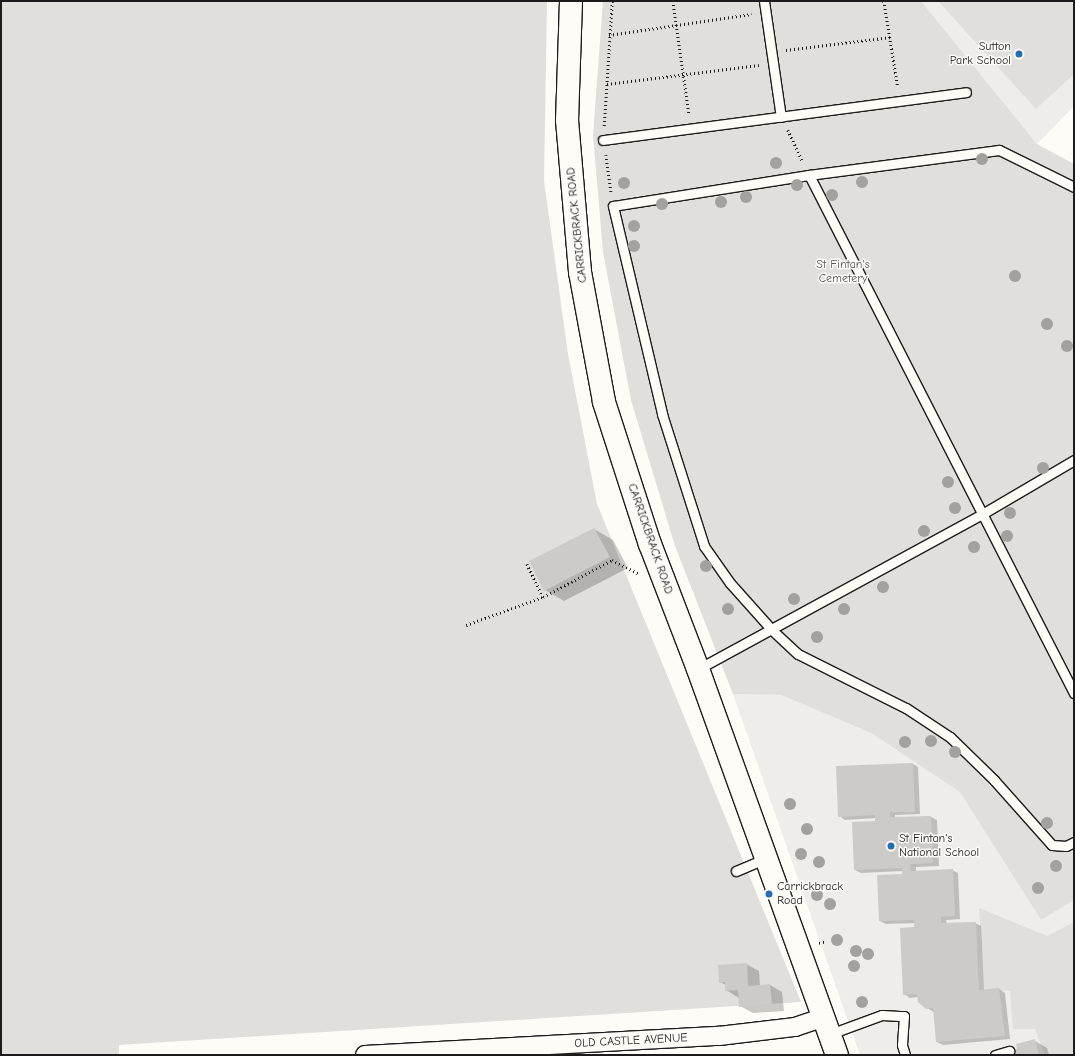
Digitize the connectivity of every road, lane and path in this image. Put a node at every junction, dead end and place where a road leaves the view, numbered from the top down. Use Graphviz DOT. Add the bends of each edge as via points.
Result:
graph roads {
  1 [pos="571,1"];
  2 [pos="612,1"];
  3 [pos="674,1"];
  4 [pos="764,1"];
  5 [pos="884,1"];
  6 [pos="766,12"];
  7 [pos="677,25"];
  8 [pos="609,35"];
  9 [pos="891,37"];
  10 [pos="772,51"];
  11 [pos="773,63"];
  12 [pos="684,74"];
  13 [pos="607,84"];
  14 [pos="966,92"];
  15 [pos="901,101"];
  16 [pos="781,117"];
  17 [pos="691,129"];
  18 [pos="603,140"];
  19 [pos="809,175"];
  20 [pos="1074,186"];
  21 [pos="613,206"];
  22 [pos="1074,460"];
  23 [pos="982,514"];
  24 [pos="527,564"];
  25 [pos="642,572"];
  26 [pos="544,597"];
  27 [pos="466,625"];
  28 [pos="772,630"];
  29 [pos="698,669"];
  30 [pos="1074,693"];
  31 [pos="1074,842"];
  32 [pos="767,857"];
  33 [pos="736,871"];
  34 [pos="827,1025"];
  35 [pos="1009,1051"];
  36 [pos="365,1055"];
  37 [pos="838,1055"];
  38 [pos="905,1055"];
  39 [pos="994,1055"];
  1 -- 29 [label="main road, CARRICKBRACK ROAD" via="566,120 580,272 604,402 650,544"];
  2 -- 8 [label="path"];
  3 -- 7 [label="path"];
  4 -- 6 [label="lane"];
  5 -- 9 [label="path"];
  6 -- 7 [label="path"];
  6 -- 10 [label="lane"];
  7 -- 8 [label="path"];
  7 -- 12 [label="path"];
  8 -- 13 [label="path"];
  9 -- 10 [label="path"];
  9 -- 15 [label="path"];
  10 -- 11 [label="lane"];
  11 -- 12 [label="path"];
  11 -- 16 [label="lane"];
  12 -- 13 [label="path"];
  12 -- 17 [label="path"];
  13 -- 18 [label="path"];
  14 -- 15 [label="lane"];
  15 -- 16 [label="lane"];
  16 -- 17 [label="lane"];
  16 -- 19 [label="path"];
  17 -- 18 [label="lane"];
  18 -- 21 [label="path"];
  19 -- 20 [label="lane" via="999,150"];
  19 -- 21 [label="lane"];
  19 -- 23 [label="lane"];
  21 -- 28 [label="lane" via="662,414 704,546 730,583"];
  22 -- 23 [label="lane"];
  23 -- 28 [label="lane"];
  23 -- 30 [label="lane"];
  24 -- 26 [label="path"];
  25 -- 26 [label="path" via="638,574 612,560"];
  26 -- 27 [label="path"];
  28 -- 29 [label="lane"];
  28 -- 31 [label="lane" via="798,654 906,708 950,737 994,780 1052,845 1066,846"];
  29 -- 32 [label="main road, CARRICKBRACK ROAD"];
  32 -- 33 [label="lane"];
  32 -- 34 [label="main road, CARRICKBRACK ROAD"];
  34 -- 36 [label="street, OLD CASTLE AVENUE" via="719,1036"];
  34 -- 37 [label="main road, CARRICKBRACK ROAD"];
  34 -- 38 [label="lane" via="882,1015 904,1016 902,1045"];
  35 -- 39 [label="lane"];
}
